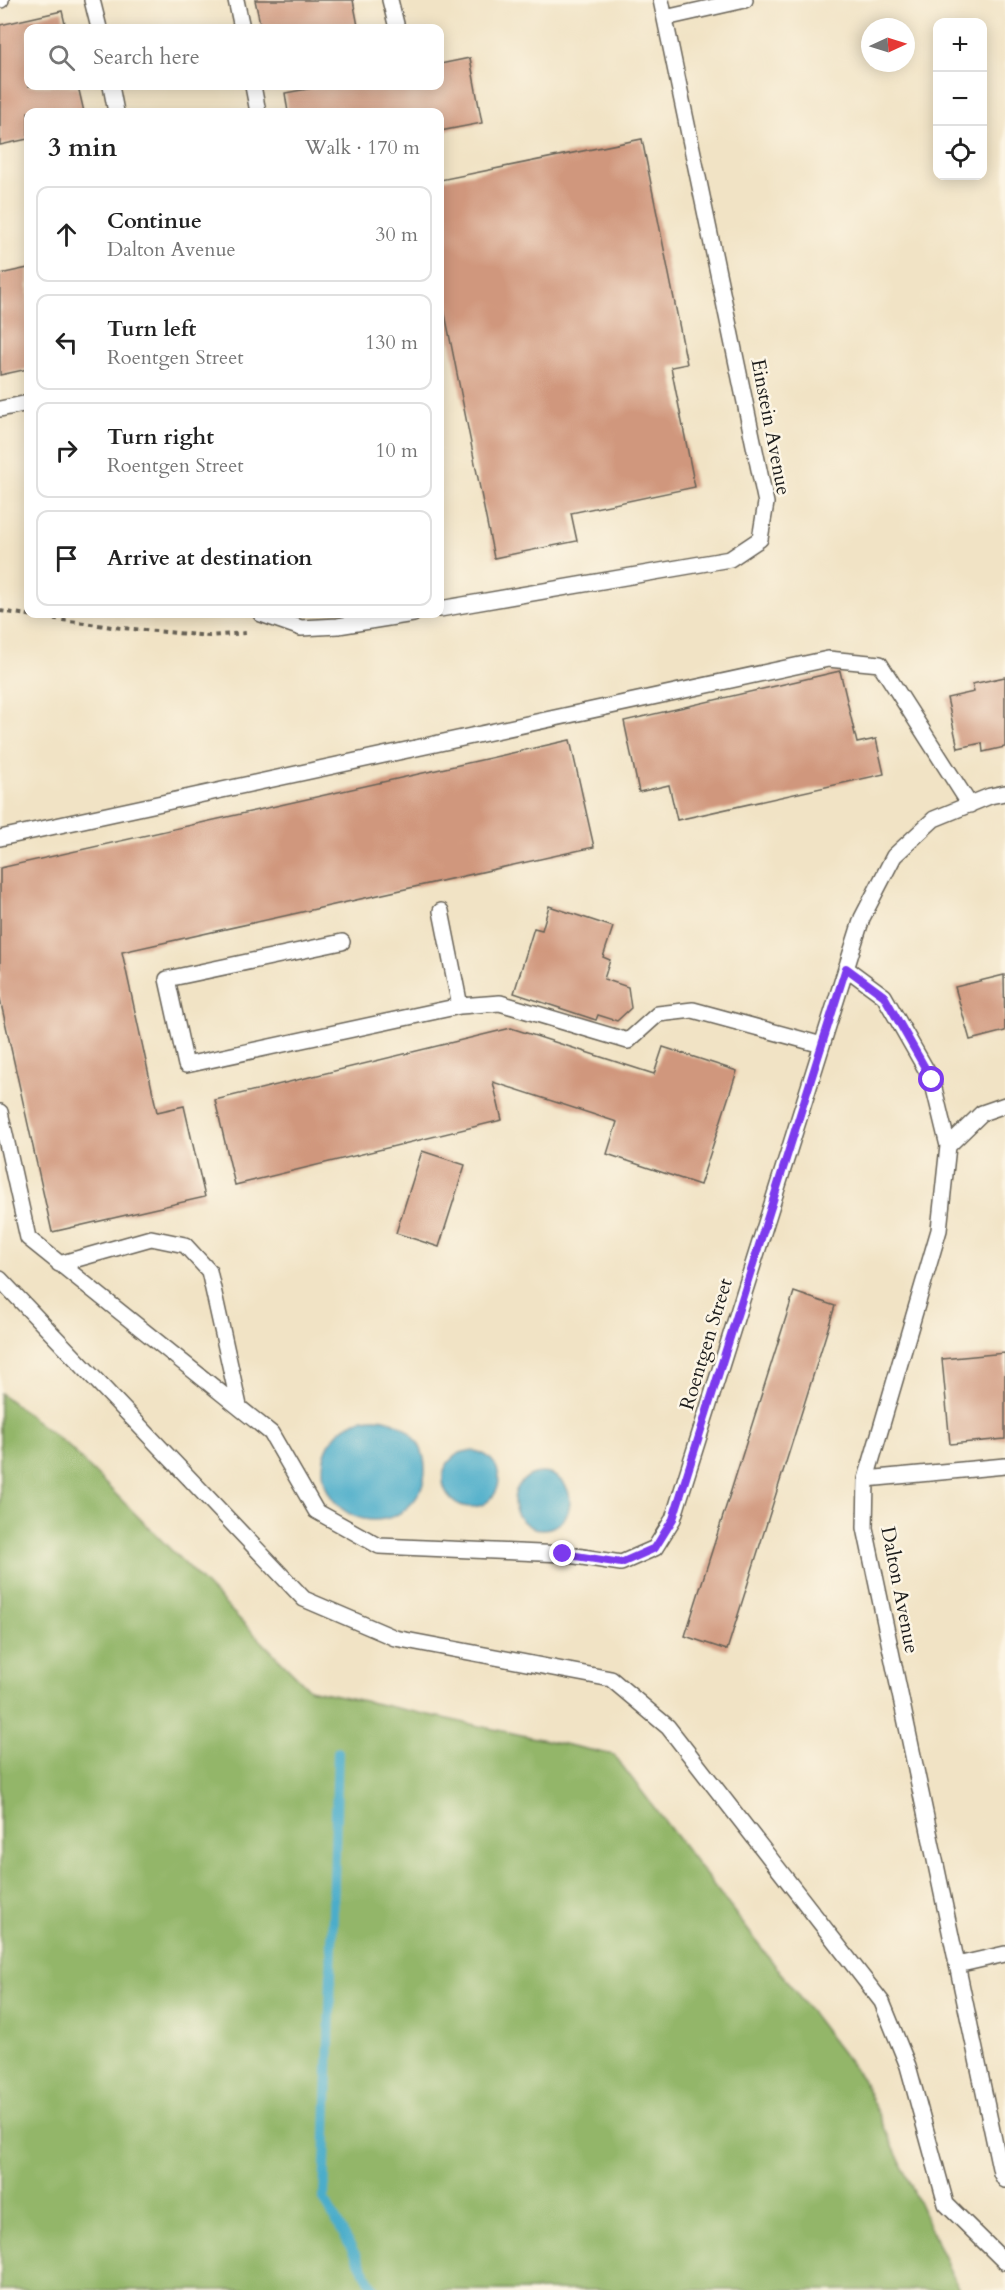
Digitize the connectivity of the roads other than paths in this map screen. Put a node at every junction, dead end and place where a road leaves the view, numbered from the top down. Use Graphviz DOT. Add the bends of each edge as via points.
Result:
graph roads {
  1 [pos="92,0"];
  2 [pos="236,0"];
  3 [pos="390,0"];
  4 [pos="661,0"];
  5 [pos="745,0"];
  6 [pos="665,18"];
  7 [pos="98,24"];
  8 [pos="241,24"];
  9 [pos="396,24"];
  10 [pos="112,90"];
  11 [pos="254,90"];
  12 [pos="115,108"];
  13 [pos="257,108"];
  14 [pos="24,404"];
  15 [pos="0,409"];
  16 [pos="444,608"];
  17 [pos="272,618"];
  18 [pos="388,618"];
  19 [pos="1005,793"];
  20 [pos="970,805"];
  21 [pos="0,838"];
  22 [pos="441,912"];
  23 [pos="342,942"];
  24 [pos="846,968"];
  25 [pos="460,1006"];
  26 [pos="822,1046"];
  27 [pos="1005,1105"];
  28 [pos="0,1112"];
  29 [pos="948,1146"];
  30 [pos="59,1264"];
  31 [pos="0,1279"];
  32 [pos="239,1407"];
  33 [pos="1005,1466"];
  34 [pos="866,1479"];
  35 [pos="1005,1954"];
  36 [pos="957,1965"];
  37 [pos="1005,2180"];
  38 [pos="1005,2262"];
  1 -- 7 [label="lane"];
  2 -- 8 [label="lane"];
  3 -- 9 [label="lane"];
  4 -- 6 [label="lane, Einstein Avenue"];
  5 -- 6 [label="lane"];
  6 -- 16 [label="lane, Einstein Avenue" via="766,503 760,539 730,559"];
  10 -- 12 [label="lane"];
  11 -- 13 [label="lane"];
  14 -- 15 [label="lane"];
  17 -- 18 [label="lane" via="301,628"];
  19 -- 20 [label="lane, Roentgen Street"];
  20 -- 21 [label="lane" via="880,664 828,659"];
  20 -- 24 [label="lane, Roentgen Street" via="934,819 894,856 862,918"];
  22 -- 25 [label="lane"];
  23 -- 25 [label="lane" via="167,979 186,1065"];
  24 -- 26 [label="lane, Roentgen Street"];
  24 -- 29 [label="lane, Dalton Avenue" via="884,996 927,1071"];
  25 -- 26 [label="lane" via="500,1003 628,1041 658,1014 693,1010"];
  26 -- 32 [label="lane, Roentgen Street" via="673,1519 655,1548 621,1563 563,1554 379,1546 316,1511 271,1433"];
  27 -- 29 [label="lane" via="982,1113"];
  28 -- 30 [label="lane" via="28,1238"];
  29 -- 34 [label="lane, Dalton Avenue" via="939,1230"];
  30 -- 32 [label="lane"];
  30 -- 32 [label="lane" via="151,1238 185,1245 209,1271"];
  31 -- 38 [label="lane" via="304,1599 395,1638 611,1679 668,1727 882,2002 908,2066 946,2204"];
  33 -- 34 [label="lane"];
  34 -- 36 [label="lane, Dalton Avenue" via="865,1528"];
  35 -- 36 [label="lane"];
  36 -- 37 [label="lane, Dalton Avenue"];
}
